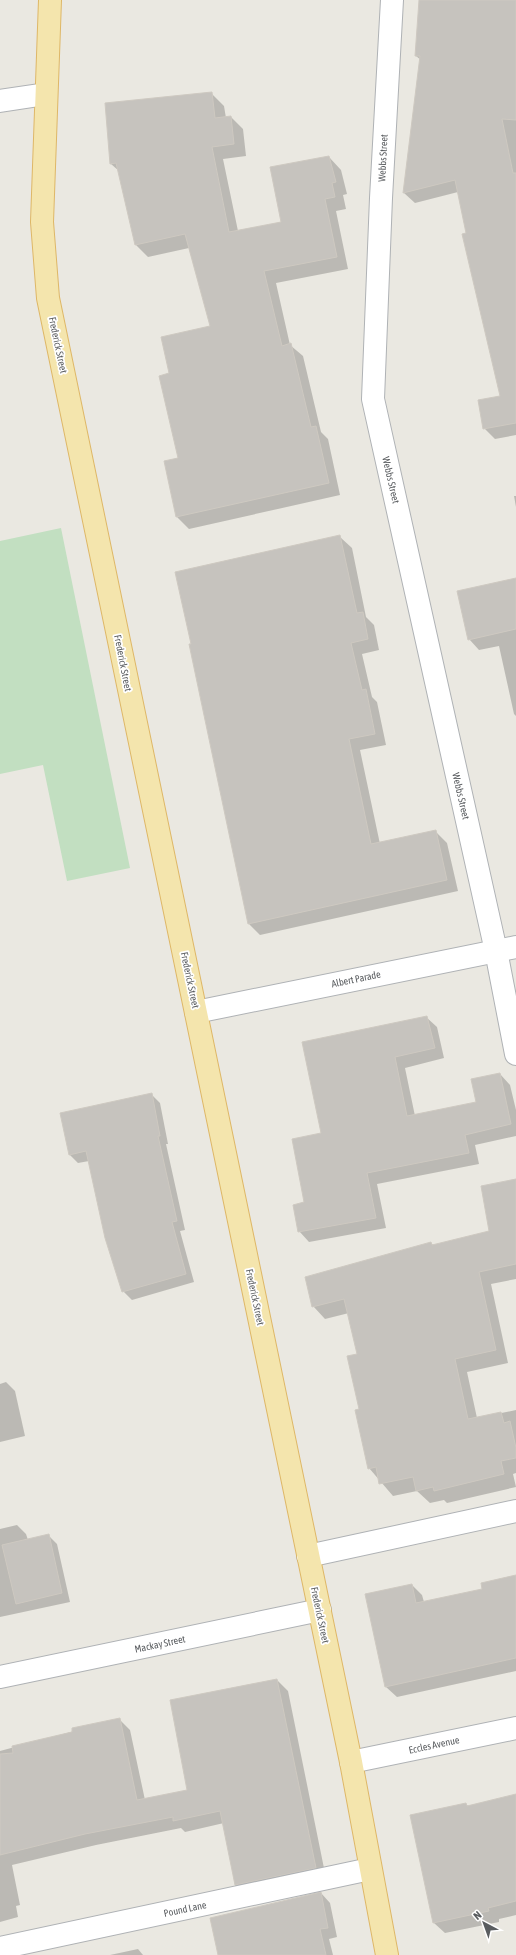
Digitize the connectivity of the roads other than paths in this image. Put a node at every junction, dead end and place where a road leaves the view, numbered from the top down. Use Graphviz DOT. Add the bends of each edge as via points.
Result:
graph roads {
  1 [pos="50,0"];
  2 [pos="392,0"];
  3 [pos="46,94"];
  4 [pos="0,101"];
  5 [pos="506,949"];
  6 [pos="196,1012"];
  7 [pos="516,1054"];
  8 [pos="516,1511"];
  9 [pos="308,1556"];
  10 [pos="320,1610"];
  11 [pos="0,1677"];
  12 [pos="516,1728"];
  13 [pos="351,1762"];
  14 [pos="370,1869"];
  15 [pos="0,1948"];
  16 [pos="387,1955"];
  1 -- 3 [label="main road, Frederick Street"];
  2 -- 5 [label="street, Webbs Street" via="373,399"];
  3 -- 4 [label="street"];
  3 -- 6 [label="main road, Frederick Street" via="42,222 48,298"];
  5 -- 6 [label="street, Albert Parade"];
  5 -- 7 [label="street, Webbs Street"];
  6 -- 9 [label="main road, Frederick Street"];
  8 -- 9 [label="street"];
  9 -- 10 [label="main road, Frederick Street"];
  10 -- 11 [label="street, Mackay Street"];
  10 -- 13 [label="main road, Frederick Street"];
  12 -- 13 [label="street, Eccles Avenue"];
  13 -- 14 [label="main road, Frederick Street"];
  14 -- 15 [label="street, Pound Lane"];
  14 -- 16 [label="main road, Frederick Street"];
}
